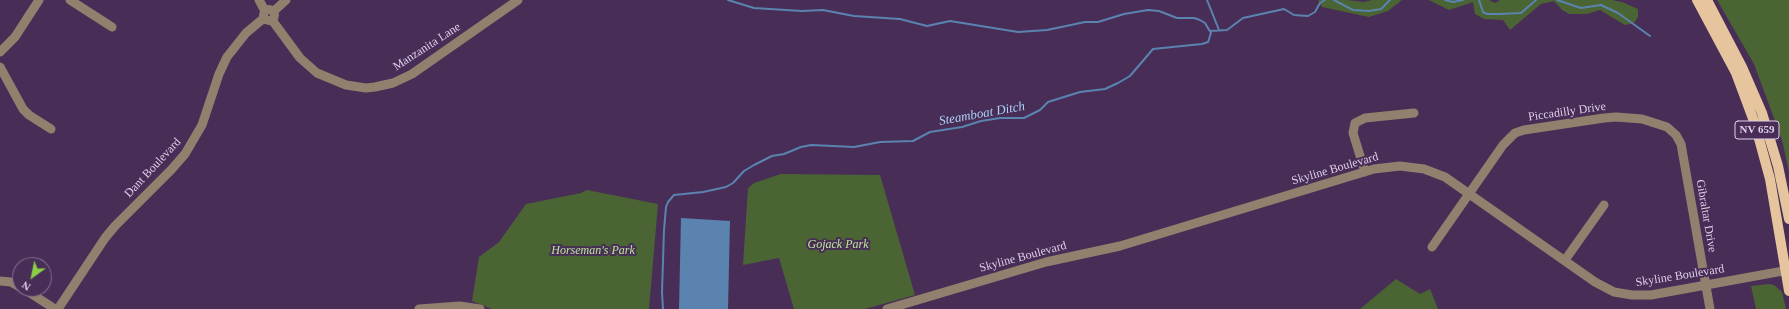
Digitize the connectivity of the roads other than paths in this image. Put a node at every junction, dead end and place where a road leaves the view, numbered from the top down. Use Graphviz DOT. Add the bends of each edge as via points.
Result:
graph roads {
  1 [pos="39,0"];
  2 [pos="70,0"];
  3 [pos="259,0"];
  4 [pos="286,0"];
  5 [pos="518,0"];
  6 [pos="1697,0"];
  7 [pos="1707,0"];
  8 [pos="269,15"];
  9 [pos="112,27"];
  10 [pos="0,52"];
  11 [pos="0,68"];
  12 [pos="1414,113"];
  13 [pos="51,129"];
  14 [pos="1671,130"];
  15 [pos="1365,172"];
  16 [pos="1470,193"];
  17 [pos="1604,205"];
  18 [pos="1789,219"];
  19 [pos="1432,247"];
  20 [pos="1565,260"];
  21 [pos="1787,270"];
  22 [pos="0,281"];
  23 [pos="12,283"];
  24 [pos="1706,285"];
  25 [pos="1789,291"];
  26 [pos="36,297"];
  27 [pos="911,306"];
  28 [pos="55,309"];
  29 [pos="58,309"];
  30 [pos="419,309"];
  31 [pos="480,309"];
  32 [pos="887,309"];
  33 [pos="1710,309"];
  1 -- 10 [label="street" via="15,37"];
  2 -- 9 [label="street"];
  3 -- 8 [label="street, Manzanita Lane"];
  4 -- 8 [label="street, Dant Boulevard"];
  5 -- 8 [label="street, Manzanita Lane" via="412,74 393,83 370,87 346,85 317,73 300,58"];
  6 -- 21 [label="main road, NV 659" via="1736,73 1755,124 1770,179"];
  7 -- 18 [label="main road, NV 659" via="1742,66 1762,113 1778,166"];
  8 -- 29 [label="street, Dant Boulevard" via="246,33 227,57 202,124 185,154 110,232"];
  11 -- 13 [label="street" via="23,109"];
  12 -- 15 [label="street" via="1365,118 1355,123 1353,133"];
  14 -- 16 [label="street, Piccadilly Drive" via="1653,121 1616,117 1519,131 1507,140"];
  14 -- 24 [label="street, Gibraltar Drive" via="1683,149"];
  15 -- 16 [label="street, Skyline Boulevard" via="1400,166 1424,169 1445,177"];
  15 -- 27 [label="street, Skyline Boulevard" via="1120,246 1046,262"];
  16 -- 19 [label="street, Piccadilly Drive"];
  16 -- 20 [label="street, Skyline Boulevard"];
  17 -- 20 [label="street"];
  20 -- 24 [label="street, Skyline Boulevard" via="1605,288 1624,294 1651,294"];
  21 -- 24 [label="street, Skyline Boulevard"];
  21 -- 25 [label="main road, NV 659"];
  22 -- 23 [label="street"];
  24 -- 33 [label="street, Gibraltar Drive"];
  26 -- 28 [label="street"];
  27 -- 32 [label="street, Skyline Boulevard"];
  30 -- 31 [label="street" via="460,306"];
}
